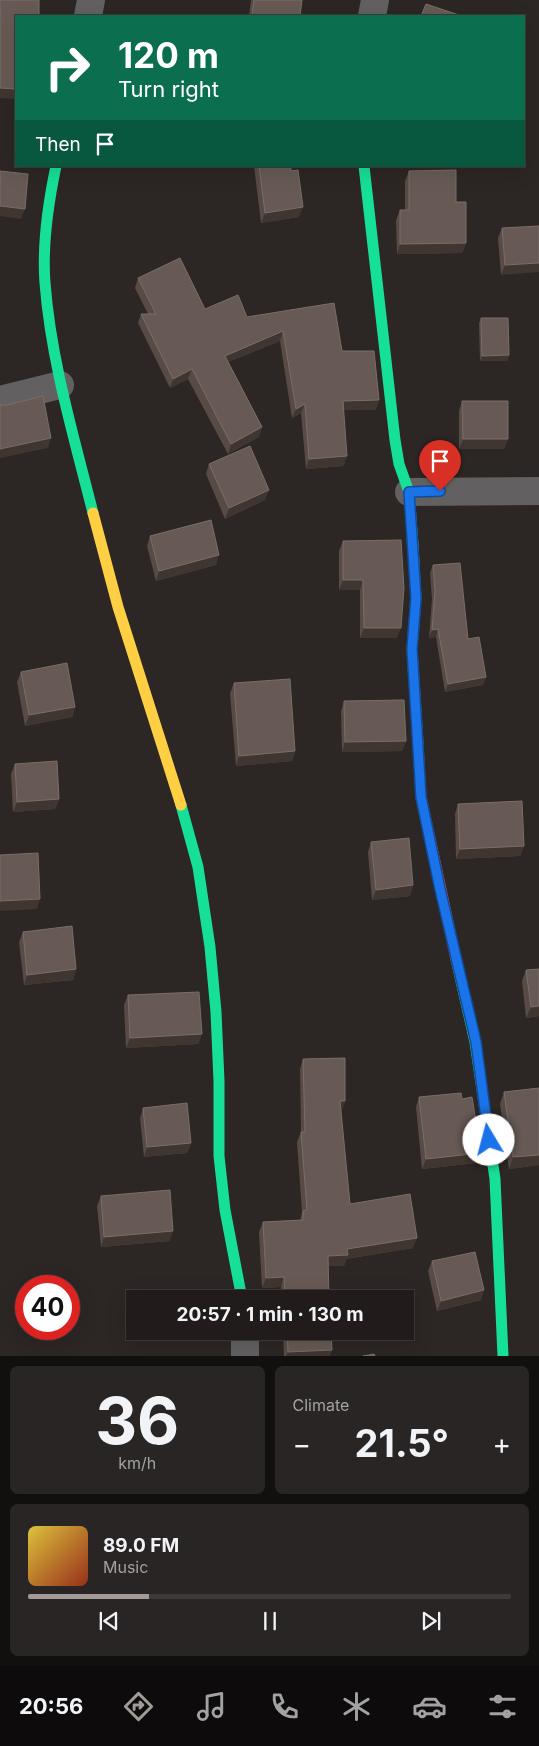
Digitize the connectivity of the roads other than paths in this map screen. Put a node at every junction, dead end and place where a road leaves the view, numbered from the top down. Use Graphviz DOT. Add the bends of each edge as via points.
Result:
graph roads {
  1 [pos="91,0"];
  2 [pos="375,0"];
  3 [pos="88,15"];
  4 [pos="372,15"];
  5 [pos="56,167"];
  6 [pos="364,167"];
  7 [pos="60,385"];
  8 [pos="0,400"];
  9 [pos="539,491"];
  10 [pos="409,492"];
  11 [pos="240,1290"];
  12 [pos="245,1340"];
  13 [pos="245,1356"];
  14 [pos="503,1356"];
  1 -- 3 [label="street"];
  2 -- 4 [label="street"];
  5 -- 7 [label="street" via="45,239 45,282"];
  6 -- 10 [label="street" via="395,440"];
  7 -- 8 [label="street"];
  7 -- 11 [label="street" via="118,607 176,784 198,868 216,1012 218,1156"];
  9 -- 10 [label="street"];
  10 -- 14 [label="street" via="416,598 412,649 421,797 476,1042 495,1179"];
  12 -- 13 [label="street"];
}
